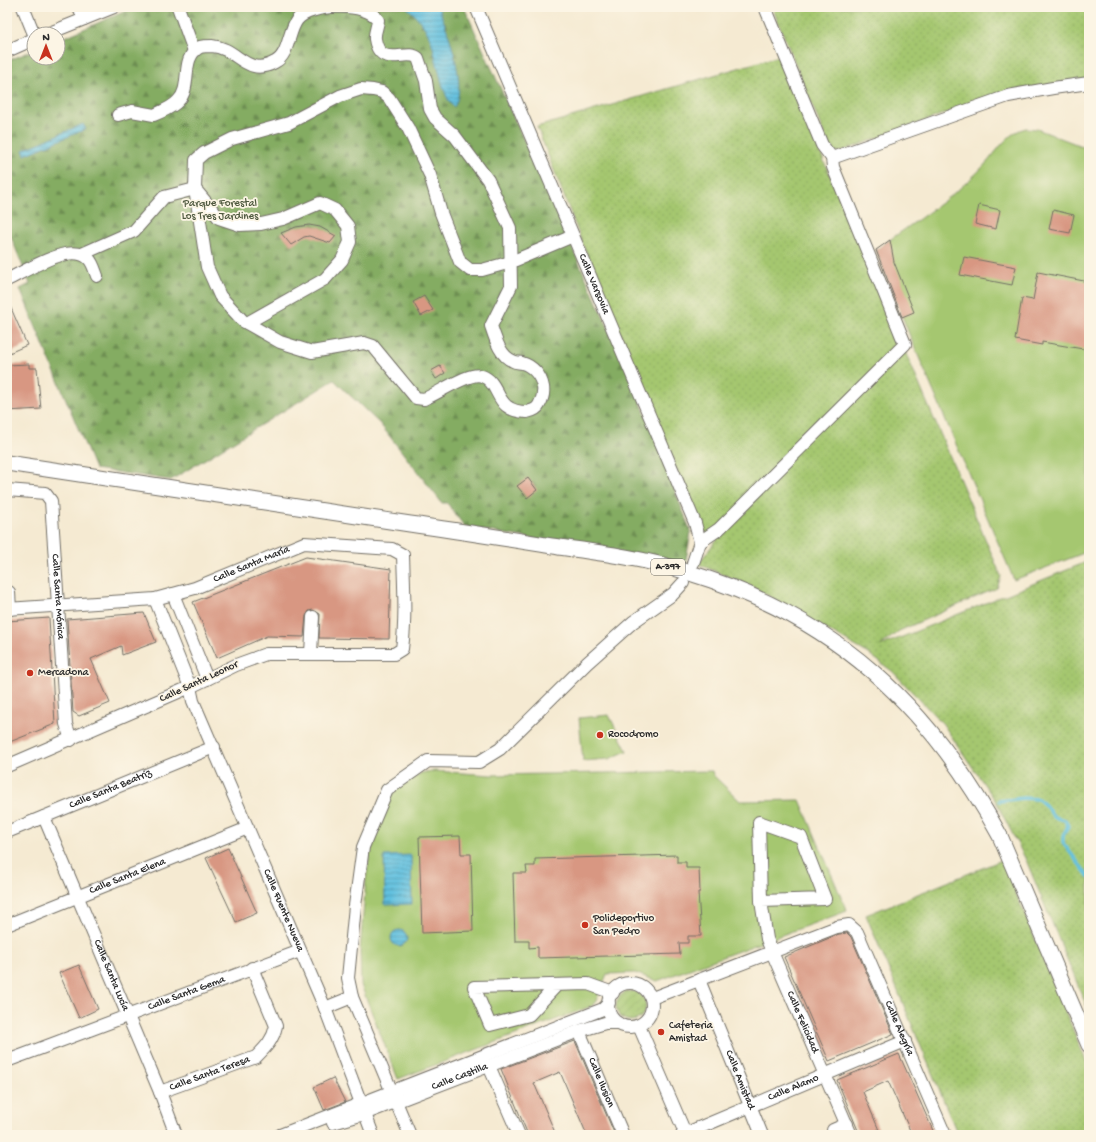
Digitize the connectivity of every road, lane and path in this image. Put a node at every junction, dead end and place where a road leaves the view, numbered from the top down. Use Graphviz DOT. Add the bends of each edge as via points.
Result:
graph roads {
  1 [pos="23,7"];
  2 [pos="79,7"];
  3 [pos="178,7"];
  4 [pos="476,7"];
  5 [pos="765,7"];
  6 [pos="111,8"];
  7 [pos="84,19"];
  8 [pos="31,26"];
  9 [pos="66,26"];
  10 [pos="26,43"];
  11 [pos="7,51"];
  12 [pos="194,51"];
  13 [pos="1089,83"];
  14 [pos="118,115"];
  15 [pos="832,158"];
  16 [pos="195,189"];
  17 [pos="573,236"];
  18 [pos="82,254"];
  19 [pos="511,262"];
  20 [pos="97,276"];
  21 [pos="7,280"];
  22 [pos="247,323"];
  23 [pos="7,463"];
  24 [pos="7,490"];
  25 [pos="700,542"];
  26 [pos="693,563"];
  27 [pos="683,583"];
  28 [pos="7,592"];
  29 [pos="173,594"];
  30 [pos="155,599"];
  31 [pos="58,606"];
  32 [pos="9,609"];
  33 [pos="313,617"];
  34 [pos="402,649"];
  35 [pos="312,654"];
  36 [pos="207,679"];
  37 [pos="190,687"];
  38 [pos="71,740"];
  39 [pos="214,747"];
  40 [pos="7,766"];
  41 [pos="44,817"];
  42 [pos="248,828"];
  43 [pos="7,832"];
  44 [pos="77,896"];
  45 [pos="761,901"];
  46 [pos="7,925"];
  47 [pos="300,951"];
  48 [pos="772,952"];
  49 [pos="252,968"];
  50 [pos="699,980"];
  51 [pos="557,985"];
  52 [pos="352,997"];
  53 [pos="611,998"];
  54 [pos="652,998"];
  55 [pos="325,1008"];
  56 [pos="129,1016"];
  57 [pos="618,1023"];
  58 [pos="639,1026"];
  59 [pos="579,1031"];
  60 [pos="905,1041"];
  61 [pos="1089,1045"];
  62 [pos="7,1061"];
  63 [pos="490,1066"];
  64 [pos="826,1074"];
  65 [pos="160,1092"];
  66 [pos="394,1096"];
  67 [pos="750,1106"];
  68 [pos="362,1109"];
  69 [pos="833,1130"];
  70 [pos="849,1130"];
  71 [pos="685,1134"];
  72 [pos="176,1135"];
  73 [pos="280,1135"];
  74 [pos="304,1135"];
  75 [pos="373,1135"];
  76 [pos="410,1135"];
  77 [pos="519,1135"];
  78 [pos="623,1135"];
  79 [pos="762,1135"];
  80 [pos="945,1135"];
  1 -- 8 [label="street"];
  2 -- 7 [label="street"];
  3 -- 12 [label="street"];
  4 -- 17 [label="street, Calle Varsovia"];
  5 -- 15 [label="street" via="822,145"];
  6 -- 7 [label="street"];
  7 -- 9 [label="street"];
  10 -- 11 [label="street"];
  12 -- 14 [label="street" via="179,101 154,115 132,110"];
  12 -- 19 [label="street" via="201,46 219,47 246,65 268,65 282,57 295,24 303,14 320,9 348,7 372,14 378,20 375,37 379,48 385,54 394,57 412,54 418,58 426,81 429,105 435,118 455,136 488,180 510,228"];
  13 -- 15 [label="street" via="1008,96"];
  15 -- 25 [label="street" via="833,167 906,344 728,520"];
  16 -- 18 [label="street" via="164,197 134,231"];
  16 -- 19 [label="street" via="196,160 232,139 289,123 340,96 361,89 382,92 389,98 411,135 430,175 460,262 470,270 482,270"];
  16 -- 22 [label="street" via="207,267 212,282 220,296"];
  16 -- 22 [label="street" via="219,218 240,225 283,219 320,203 335,210 348,226 350,242 342,260 325,279"];
  17 -- 19 [label="street"];
  17 -- 25 [label="street, Calle Varsovia" via="695,523"];
  18 -- 20 [label="street" via="90,260"];
  18 -- 21 [label="street" via="66,253"];
  19 -- 22 [label="street" via="511,286 491,326 495,341 504,353 513,361 533,369 540,377 543,396 537,408 530,412 518,412 507,407 483,376 473,375 424,399 416,398 373,346 364,343 312,352 280,342"];
  23 -- 61 [label="main road, A-397" via="606,554 688,572 736,588 775,606 833,641 888,684 910,706 958,766 1000,836"];
  24 -- 31 [label="street, Calle Santa Mónica" via="41,492 50,497"];
  25 -- 26 [label="street"];
  27 -- 52 [label="street" via="673,594 633,622 587,663 500,749 479,762 428,761 386,790 363,847 348,978"];
  28 -- 32 [label="street"];
  29 -- 30 [label="street, Calle Santa María"];
  29 -- 34 [label="street, Calle Santa María" via="195,588 304,543 392,549 403,555 405,601"];
  29 -- 36 [label="street"];
  30 -- 31 [label="street, Calle Santa María"];
  30 -- 37 [label="street, Calle Fuente Nueva"];
  31 -- 32 [label="street, Calle Santa María"];
  31 -- 38 [label="street, Calle Santa Mónica" via="66,724"];
  33 -- 35 [label="street"];
  34 -- 35 [label="street, Calle Santa Leonor" via="394,654"];
  35 -- 36 [label="street, Calle Santa Leonor" via="266,654"];
  36 -- 37 [label="street, Calle Santa Leonor"];
  37 -- 38 [label="street, Calle Santa Leonor"];
  37 -- 39 [label="street, Calle Fuente Nueva" via="193,701"];
  38 -- 40 [label="street, Calle Santa Leonor"];
  39 -- 41 [label="street, Calle Santa Beatriz"];
  39 -- 42 [label="street, Calle Fuente Nueva"];
  41 -- 43 [label="street, Calle Santa Beatriz"];
  41 -- 44 [label="street, Calle Santa Lucía"];
  42 -- 44 [label="street, Calle Santa Elena"];
  42 -- 47 [label="street, Calle Fuente Nueva"];
  44 -- 46 [label="street, Calle Santa Elena"];
  44 -- 56 [label="street, Calle Santa Lucía"];
  45 -- 45 [label="street, Calle Felicidad" via="825,899 801,837 759,822"];
  45 -- 48 [label="street, Calle Felicidad" via="767,939"];
  47 -- 49 [label="street, Calle Santa Gema"];
  47 -- 55 [label="street, Calle Fuente Nueva"];
  48 -- 50 [label="street"];
  48 -- 60 [label="street, Calle Alegría" via="837,926 849,925 857,932"];
  48 -- 64 [label="street, Calle Felicidad"];
  49 -- 56 [label="street, Calle Santa Gema"];
  49 -- 65 [label="street, Calle Santa Teresa" via="276,1026 268,1045 256,1057"];
  50 -- 54 [label="street"];
  50 -- 67 [label="street, Calle Amistad"];
  51 -- 51 [label="street" via="529,1015 490,1025 474,986"];
  51 -- 53 [label="street" via="588,984"];
  52 -- 55 [label="street"];
  52 -- 66 [label="street"];
  53 -- 54 [label="street" via="623,984 630,983 642,986"];
  53 -- 57 [label="street" via="609,1013"];
  53 -- 66 [label="street" via="603,1009"];
  54 -- 58 [label="street" via="650,1014"];
  55 -- 68 [label="street, Calle Fuente Nueva"];
  56 -- 62 [label="street, Calle Santa Gema"];
  56 -- 65 [label="street, Calle Santa Lucía"];
  57 -- 58 [label="street"];
  57 -- 59 [label="street, Calle Castilla" via="605,1023"];
  58 -- 71 [label="street"];
  59 -- 63 [label="street, Calle Castilla"];
  59 -- 78 [label="street, Calle Ilusion"];
  60 -- 64 [label="street, Calle Alamo"];
  60 -- 80 [label="street, Calle Alegría"];
  63 -- 66 [label="street, Calle Castilla"];
  63 -- 77 [label="street"];
  64 -- 67 [label="street, Calle Alamo"];
  64 -- 70 [label="street, Calle Felicidad"];
  65 -- 72 [label="street, Calle Santa Lucía"];
  66 -- 68 [label="street"];
  66 -- 76 [label="street"];
  67 -- 71 [label="street, Calle Alamo"];
  67 -- 79 [label="street, Calle Amistad"];
  68 -- 73 [label="street"];
  68 -- 74 [label="street" via="347,1118"];
  68 -- 75 [label="street, Calle Fuente Nueva"];
  69 -- 70 [label="street"];
}
